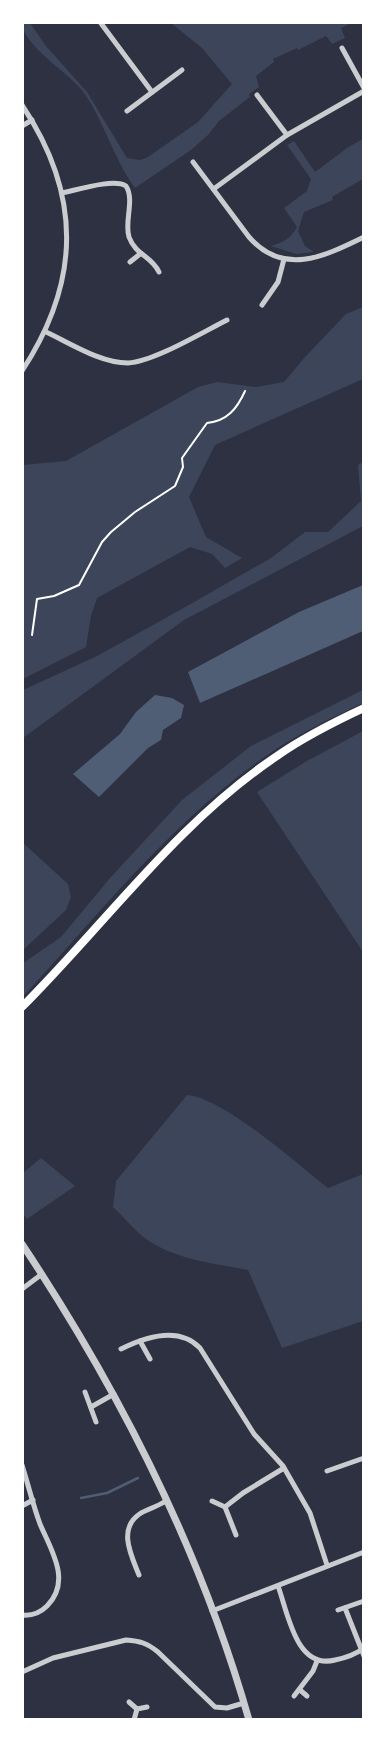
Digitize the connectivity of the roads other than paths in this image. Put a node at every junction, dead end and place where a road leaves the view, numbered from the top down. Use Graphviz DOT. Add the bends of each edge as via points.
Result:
graph roads {
  1 [pos="100,22"];
  2 [pos="342,48"];
  3 [pos="182,70"];
  4 [pos="364,90"];
  5 [pos="152,92"];
  6 [pos="257,95"];
  7 [pos="22,105"];
  8 [pos="127,111"];
  9 [pos="32,120"];
  10 [pos="22,126"];
  11 [pos="287,135"];
  12 [pos="193,162"];
  13 [pos="214,188"];
  14 [pos="62,193"];
  15 [pos="364,237"];
  16 [pos="140,254"];
  17 [pos="284,259"];
  18 [pos="130,262"];
  19 [pos="159,272"];
  20 [pos="262,306"];
  21 [pos="227,320"];
  22 [pos="46,332"];
  23 [pos="22,371"];
  24 [pos="364,708"];
  25 [pos="22,1007"];
  26 [pos="22,1244"];
  27 [pos="42,1274"];
  28 [pos="22,1289"];
  29 [pos="140,1341"];
  30 [pos="121,1350"];
  31 [pos="150,1359"];
  32 [pos="85,1392"];
  33 [pos="114,1394"];
  34 [pos="90,1407"];
  35 [pos="96,1422"];
  36 [pos="364,1458"];
  37 [pos="22,1465"];
  38 [pos="284,1468"];
  39 [pos="327,1470"];
  40 [pos="33,1500"];
  41 [pos="166,1501"];
  42 [pos="212,1501"];
  43 [pos="22,1506"];
  44 [pos="225,1507"];
  45 [pos="236,1536"];
  46 [pos="364,1552"];
  47 [pos="327,1565"];
  48 [pos="139,1574"];
  49 [pos="278,1586"];
  50 [pos="364,1601"];
  51 [pos="345,1608"];
  52 [pos="338,1610"];
  53 [pos="212,1611"];
  54 [pos="22,1615"];
  55 [pos="363,1651"];
  56 [pos="317,1661"];
  57 [pos="22,1672"];
  58 [pos="300,1690"];
  59 [pos="294,1696"];
  60 [pos="308,1696"];
  61 [pos="129,1702"];
  62 [pos="244,1703"];
  63 [pos="147,1708"];
  64 [pos="137,1709"];
  65 [pos="134,1720"];
  66 [pos="248,1720"];
  1 -- 5 [label="street"];
  2 -- 4 [label="street"];
  3 -- 5 [label="street"];
  4 -- 11 [label="street"];
  5 -- 8 [label="street"];
  6 -- 11 [label="street"];
  7 -- 9 [label="street"];
  9 -- 10 [label="street"];
  9 -- 14 [label="street" via="53,161"];
  11 -- 13 [label="street"];
  12 -- 13 [label="street"];
  13 -- 17 [label="street" via="257,245"];
  14 -- 16 [label="street" via="124,184 129,192 129,235"];
  14 -- 22 [label="street" via="66,218 65,262 58,300"];
  15 -- 17 [label="street" via="316,258"];
  16 -- 18 [label="street"];
  16 -- 19 [label="street" via="155,262"];
  17 -- 20 [label="street" via="278,282"];
  21 -- 22 [label="street" via="146,359 128,363 107,359"];
  22 -- 23 [label="street"];
  24 -- 25 [label="main road" via="276,756 210,809 135,884"];
  26 -- 27 [label="street"];
  27 -- 28 [label="street"];
  27 -- 33 [label="street"];
  29 -- 30 [label="street"];
  29 -- 31 [label="street"];
  29 -- 38 [label="street" via="173,1335 196,1344 254,1434"];
  32 -- 34 [label="street"];
  33 -- 34 [label="street"];
  33 -- 41 [label="street"];
  34 -- 35 [label="street"];
  36 -- 39 [label="street"];
  37 -- 40 [label="street"];
  38 -- 44 [label="street"];
  38 -- 47 [label="street" via="308,1509"];
  40 -- 43 [label="street"];
  40 -- 54 [label="street" via="57,1560 58,1588 43,1610"];
  41 -- 48 [label="street" via="139,1514 129,1526 127,1540"];
  41 -- 53 [label="street"];
  42 -- 44 [label="street"];
  44 -- 45 [label="street"];
  46 -- 47 [label="street"];
  47 -- 49 [label="street"];
  49 -- 53 [label="street"];
  49 -- 56 [label="street" via="298,1641 304,1651"];
  50 -- 51 [label="street"];
  51 -- 52 [label="street"];
  51 -- 55 [label="street"];
  53 -- 62 [label="street"];
  55 -- 56 [label="street" via="341,1659"];
  56 -- 58 [label="street"];
  57 -- 62 [label="street" via="53,1658 138,1640 158,1652 214,1707 227,1708"];
  58 -- 59 [label="street"];
  58 -- 60 [label="street"];
  61 -- 64 [label="street"];
  62 -- 66 [label="street"];
  63 -- 64 [label="street"];
  64 -- 65 [label="street"];
}
